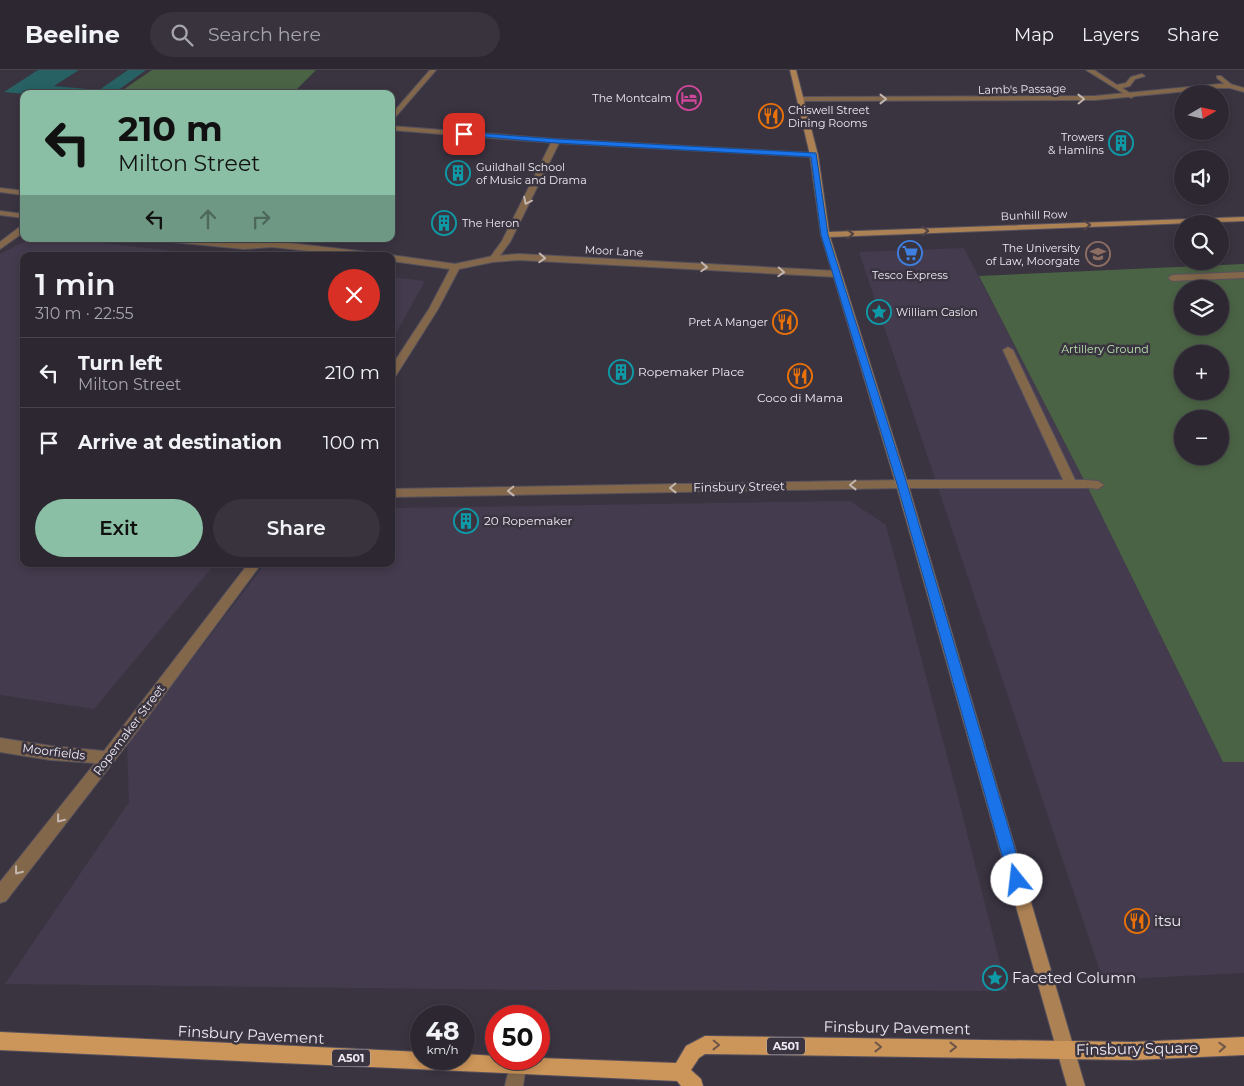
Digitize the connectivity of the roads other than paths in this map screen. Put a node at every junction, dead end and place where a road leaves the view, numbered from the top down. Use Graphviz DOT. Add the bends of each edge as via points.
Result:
graph roads {
  1 [pos="433,70"];
  2 [pos="793,70"];
  3 [pos="1089,70"];
  4 [pos="1142,76"];
  5 [pos="1219,78"];
  6 [pos="1115,86"];
  7 [pos="1230,86"];
  8 [pos="1244,90"];
  9 [pos="1131,96"];
  10 [pos="800,99"];
  11 [pos="395,115"];
  12 [pos="395,128"];
  13 [pos="556,141"];
  14 [pos="814,155"];
  15 [pos="0,190"];
  16 [pos="20,192"];
  17 [pos="0,213"];
  18 [pos="20,216"];
  19 [pos="1244,218"];
  20 [pos="20,231"];
  21 [pos="824,235"];
  22 [pos="203,242"];
  23 [pos="268,242"];
  24 [pos="281,242"];
  25 [pos="0,246"];
  26 [pos="349,252"];
  27 [pos="395,259"];
  28 [pos="493,259"];
  29 [pos="455,267"];
  30 [pos="837,274"];
  31 [pos="1244,275"];
  32 [pos="1172,278"];
  33 [pos="1008,350"];
  34 [pos="395,369"];
  35 [pos="902,484"];
  36 [pos="1072,484"];
  37 [pos="1092,484"];
  38 [pos="395,493"];
  39 [pos="253,567"];
  40 [pos="0,745"];
  41 [pos="108,758"];
  42 [pos="0,895"];
  43 [pos="0,1041"];
  44 [pos="1244,1046"];
  45 [pos="1066,1051"];
  46 [pos="485,1064"];
  47 [pos="550,1067"];
  48 [pos="516,1070"];
  49 [pos="681,1072"];
  50 [pos="514,1086"];
  51 [pos="694,1086"];
  52 [pos="1076,1086"];
  1 -- 11 [label="street"];
  2 -- 10 [label="main road"];
  3 -- 6 [label="street"];
  4 -- 6 [label="street" via="1134,78 1128,85"];
  5 -- 7 [label="street"];
  6 -- 9 [label="street"];
  7 -- 8 [label="street, Lamb's Passage"];
  7 -- 9 [label="street, Lamb's Passage"];
  10 -- 9 [label="street, Lamb's Passage, one-way" via="986,100"];
  10 -- 14 [label="main road"];
  12 -- 13 [label="street"];
  13 -- 14 [label="street"];
  13 -- 28 [label="street, one-way" via="506,242"];
  14 -- 21 [label="main road"];
  15 -- 16 [label="street"];
  17 -- 18 [label="street"];
  21 -- 19 [label="main road, Bunhill Row, one-way"];
  20 -- 25 [label="street"];
  21 -- 30 [label="main road"];
  22 -- 23 [label="street" via="244,246"];
  24 -- 26 [label="street"];
  27 -- 29 [label="street, Moor Lane"];
  28 -- 29 [label="street, Moor Lane"];
  28 -- 30 [label="street, Moor Lane, one-way" via="519,257"];
  29 -- 34 [label="street" via="430,315"];
  30 -- 35 [label="main road"];
  31 -- 32 [label="street"];
  33 -- 36 [label="street"];
  35 -- 36 [label="street, Finsbury Street"];
  35 -- 38 [label="street, Finsbury Street, one-way"];
  35 -- 45 [label="main road"];
  36 -- 37 [label="street, Finsbury Street"];
  39 -- 41 [label="street, Ropemaker Street"];
  40 -- 41 [label="street, Moorfields"];
  41 -- 42 [label="street, Ropemaker Street, one-way"];
  43 -- 46 [label="main road, Finsbury Pavement / A501"];
  45 -- 44 [label="main road, Finsbury Square / A501, one-way"];
  49 -- 45 [label="main road, Finsbury Pavement / A501, one-way" via="688,1056 705,1045"];
  45 -- 52 [label="main road, Finsbury Square"];
  47 -- 49 [label="main road, Finsbury Pavement / A501"];
  48 -- 50 [label="street"];
  49 -- 51 [label="main road"];
}
